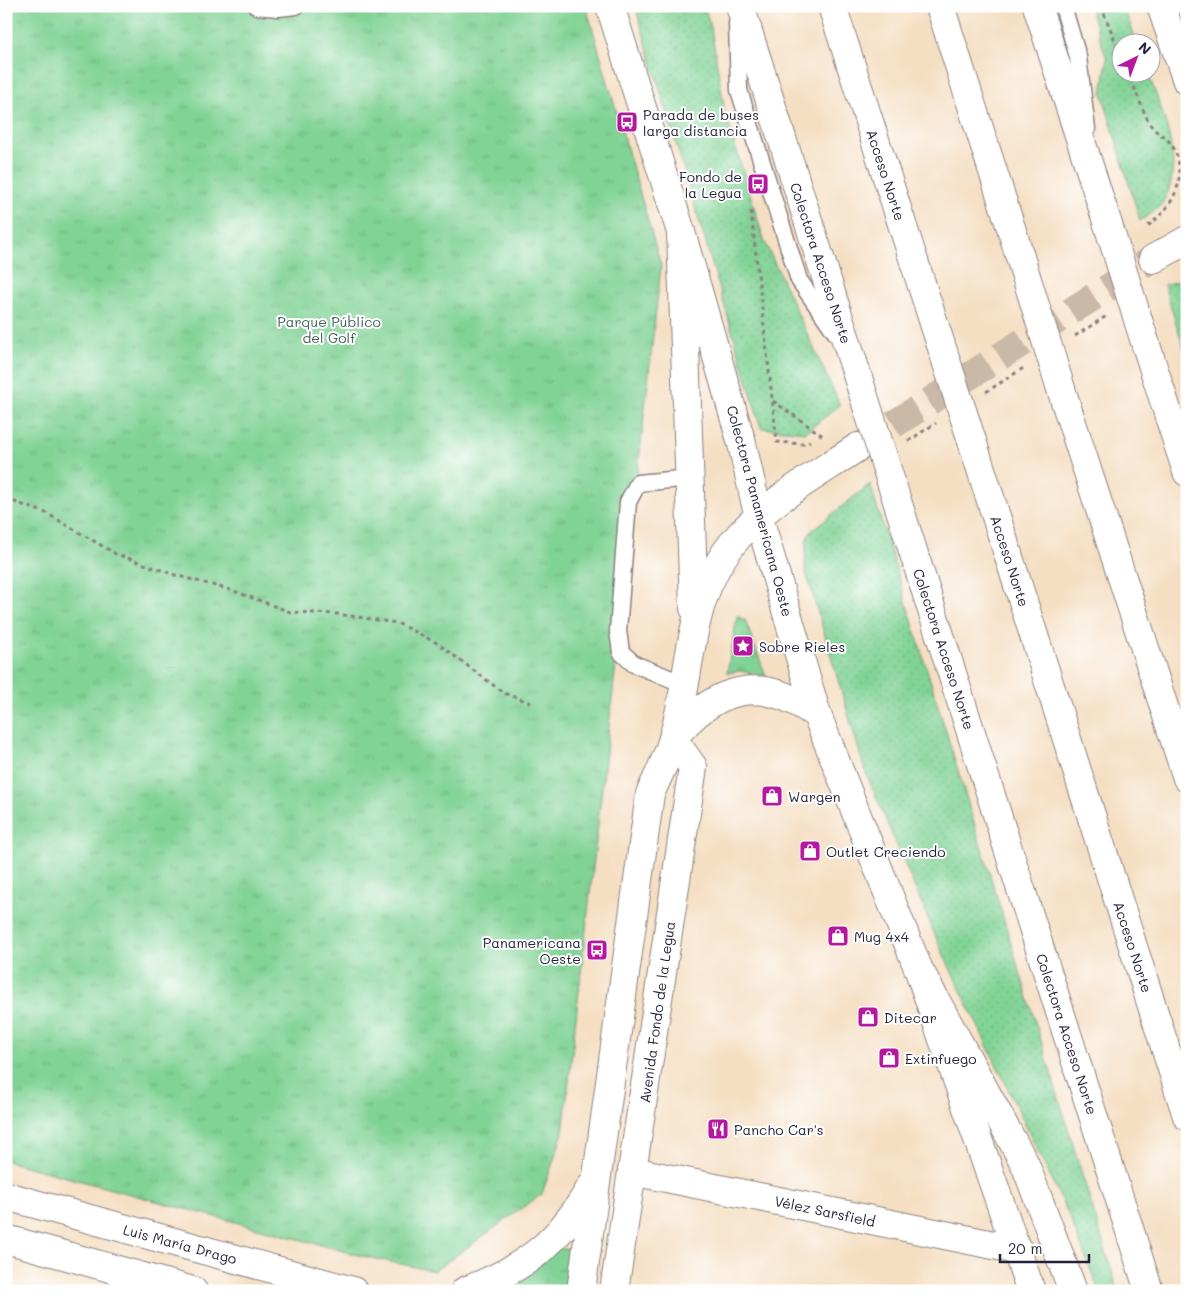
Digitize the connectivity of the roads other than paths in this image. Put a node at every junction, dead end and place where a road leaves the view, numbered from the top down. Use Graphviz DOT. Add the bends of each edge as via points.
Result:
graph roads {
  1 [pos="256,6"];
  2 [pos="296,6"];
  3 [pos="610,6"];
  4 [pos="738,6"];
  5 [pos="832,6"];
  6 [pos="940,6"];
  7 [pos="1037,6"];
  8 [pos="1063,6"];
  9 [pos="1161,6"];
  10 [pos="1187,81"];
  11 [pos="1095,186"];
  12 [pos="681,232"];
  13 [pos="1187,240"];
  14 [pos="1153,259"];
  15 [pos="852,358"];
  16 [pos="858,447"];
  17 [pos="1187,472"];
  18 [pos="691,478"];
  19 [pos="759,518"];
  20 [pos="694,622"];
  21 [pos="684,684"];
  22 [pos="817,714"];
  23 [pos="673,738"];
  24 [pos="1187,778"];
  25 [pos="918,968"];
  26 [pos="1187,1116"];
  27 [pos="632,1171"];
  28 [pos="595,1180"];
  29 [pos="6,1196"];
  30 [pos="6,1239"];
  31 [pos="1018,1250"];
  32 [pos="140,1283"];
  33 [pos="193,1291"];
  34 [pos="353,1291"];
  35 [pos="465,1291"];
  36 [pos="581,1291"];
  37 [pos="614,1291"];
  38 [pos="1031,1291"];
  39 [pos="1072,1291"];
  40 [pos="1150,1291"];
  1 -- 2 [label="lane"];
  3 -- 12 [label="main road, Colectora Panamericana Oeste"];
  4 -- 15 [label="main road, Colectora Acceso Norte"];
  4 -- 15 [label="lane" via="740,90 799,280"];
  5 -- 26 [label="main road, Acceso Norte, bridge"];
  6 -- 24 [label="main road, bridge"];
  7 -- 11 [label="main road"];
  8 -- 11 [label="lane" via="1078,57"];
  9 -- 10 [label="main road"];
  11 -- 17 [label="main road, bridge"];
  12 -- 18 [label="main road"];
  12 -- 19 [label="main road, Colectora Panamericana Oeste" via="742,444"];
  13 -- 14 [label="main road"];
  15 -- 40 [label="main road, Colectora Acceso Norte, bridge"];
  16 -- 19 [label="main road" via="788,493"];
  18 -- 20 [label="main road"];
  18 -- 21 [label="lane" via="638,483 628,502 618,631 620,652 634,664"];
  19 -- 20 [label="main road" via="738,537 724,556 712,576"];
  19 -- 22 [label="main road, Colectora Panamericana Oeste"];
  20 -- 21 [label="main road"];
  21 -- 23 [label="main road"];
  22 -- 23 [label="main road" via="784,695 762,690 739,692 717,698 698,710"];
  22 -- 25 [label="main road, Colectora Panamericana Oeste"];
  23 -- 27 [label="main road, Avenida Fondo de la Legua" via="694,767"];
  23 -- 28 [label="main road" via="650,794 623,1004"];
  25 -- 31 [label="main road, Colectora Panamericana Oeste"];
  25 -- 39 [label="main road" via="1025,1164"];
  27 -- 31 [label="main road, Vélez Sarsfield"];
  27 -- 37 [label="main road, Avenida Fondo de la Legua"];
  28 -- 35 [label="main road" via="560,1232 537,1254 501,1277"];
  28 -- 36 [label="main road"];
  29 -- 34 [label="main road, Luis María Drago"];
  30 -- 32 [label="main road"];
  31 -- 38 [label="main road, Colectora Panamericana Oeste"];
  32 -- 33 [label="main road"];
}
